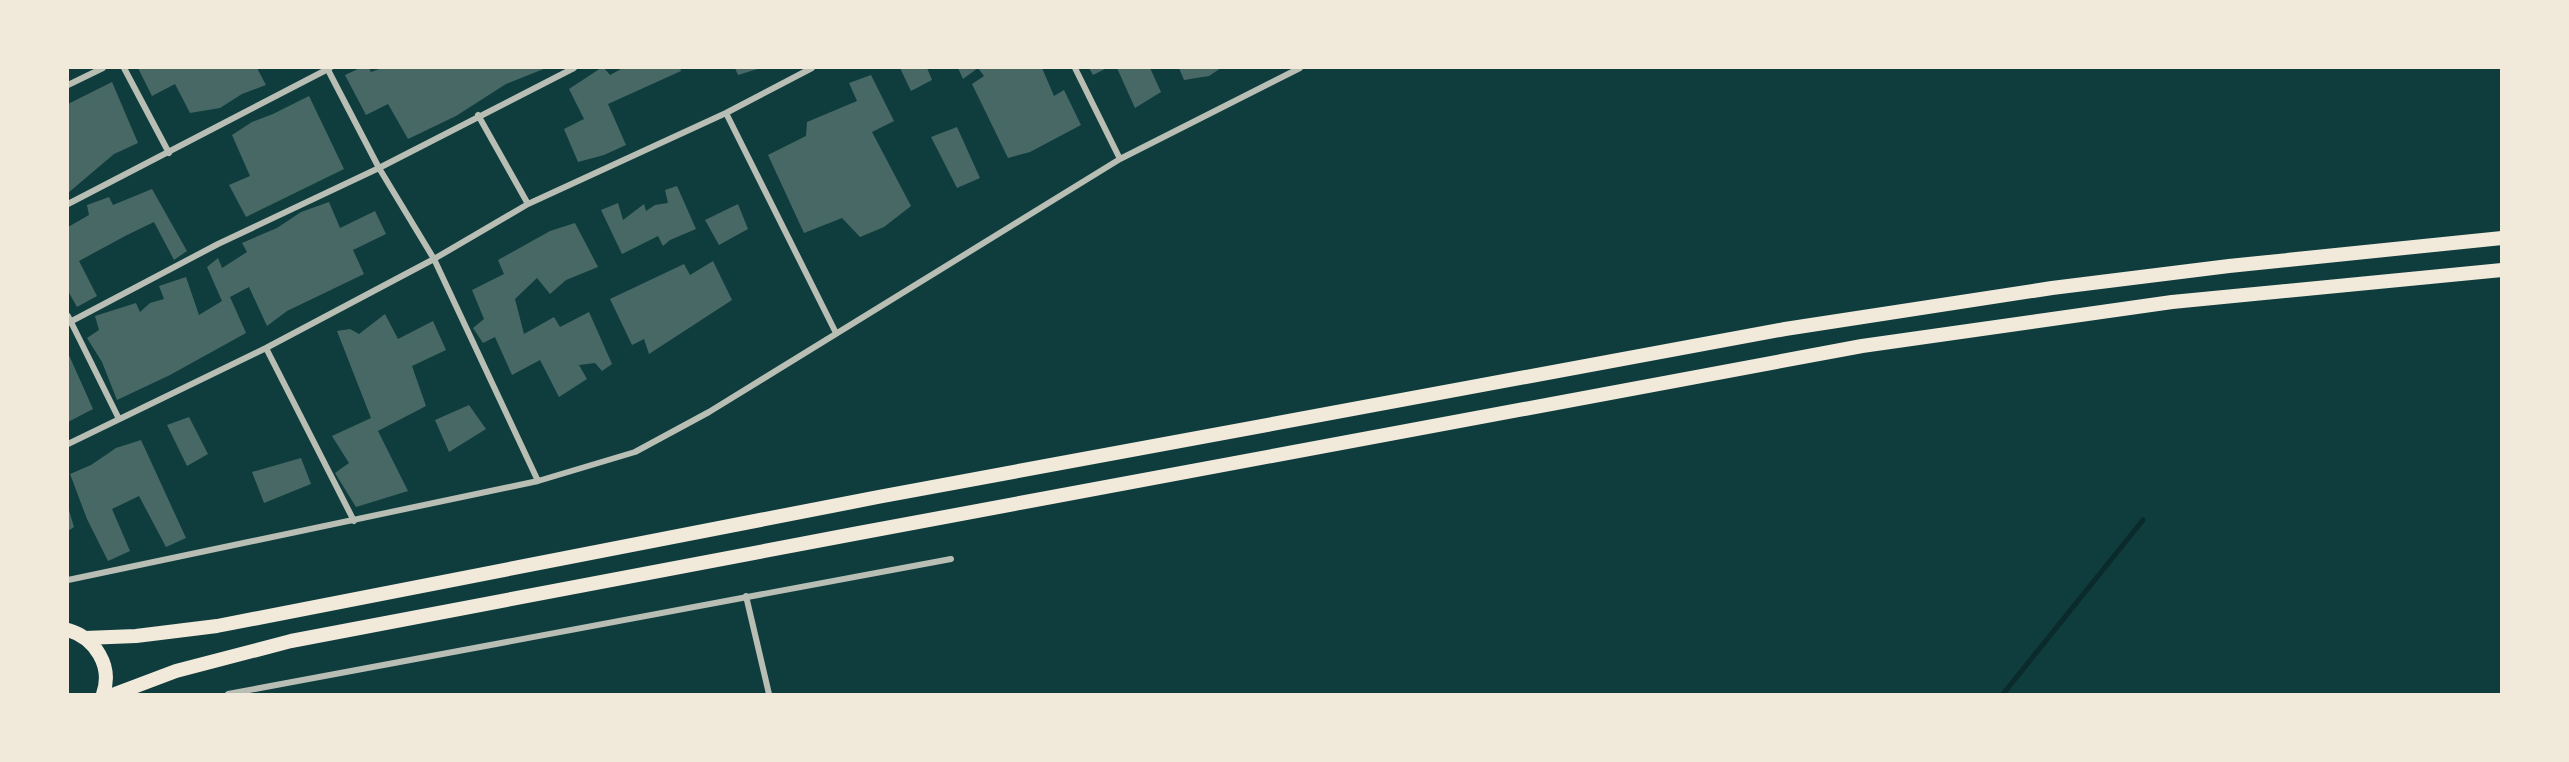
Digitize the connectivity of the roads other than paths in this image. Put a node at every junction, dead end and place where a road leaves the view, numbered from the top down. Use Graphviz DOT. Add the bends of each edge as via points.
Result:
graph roads {
  1 [pos="103,68"];
  2 [pos="124,68"];
  3 [pos="329,68"];
  4 [pos="574,68"];
  5 [pos="813,68"];
  6 [pos="1075,68"];
  7 [pos="1300,68"];
  8 [pos="68,85"];
  9 [pos="726,112"];
  10 [pos="478,115"];
  11 [pos="169,153"];
  12 [pos="1120,159"];
  13 [pos="379,168"];
  14 [pos="68,204"];
  15 [pos="528,204"];
  16 [pos="2502,238"];
  17 [pos="434,259"];
  18 [pos="2502,270"];
  19 [pos="68,320"];
  20 [pos="836,333"];
  21 [pos="266,348"];
  22 [pos="119,419"];
  23 [pos="68,444"];
  24 [pos="538,481"];
  25 [pos="354,521"];
  26 [pos="951,559"];
  27 [pos="68,580"];
  28 [pos="746,596"];
  29 [pos="68,630"];
  30 [pos="85,638"];
  31 [pos="103,694"];
  32 [pos="116,694"];
  33 [pos="228,694"];
  34 [pos="769,694"];
  1 -- 8 [label="street"];
  2 -- 11 [label="street"];
  3 -- 11 [label="street"];
  3 -- 13 [label="street"];
  4 -- 10 [label="street"];
  5 -- 9 [label="street"];
  6 -- 12 [label="street"];
  7 -- 12 [label="street"];
  9 -- 15 [label="street"];
  9 -- 20 [label="street"];
  10 -- 13 [label="street"];
  10 -- 15 [label="street"];
  11 -- 14 [label="street"];
  12 -- 20 [label="street"];
  13 -- 17 [label="street"];
  13 -- 19 [label="street"];
  15 -- 17 [label="street"];
  16 -- 30 [label="highway" via="2259,262 1785,329 878,497 217,626"];
  17 -- 21 [label="street"];
  17 -- 24 [label="street"];
  18 -- 32 [label="highway" via="2172,302 1862,346 291,641 176,671"];
  19 -- 22 [label="street"];
  20 -- 24 [label="street" via="709,412 635,452"];
  21 -- 22 [label="street"];
  21 -- 25 [label="street"];
  22 -- 23 [label="street"];
  24 -- 25 [label="street"];
  25 -- 27 [label="street"];
  26 -- 28 [label="street"];
  28 -- 33 [label="street"];
  28 -- 34 [label="street"];
  29 -- 30 [label="highway"];
  30 -- 31 [label="highway" via="105,666"];
}
